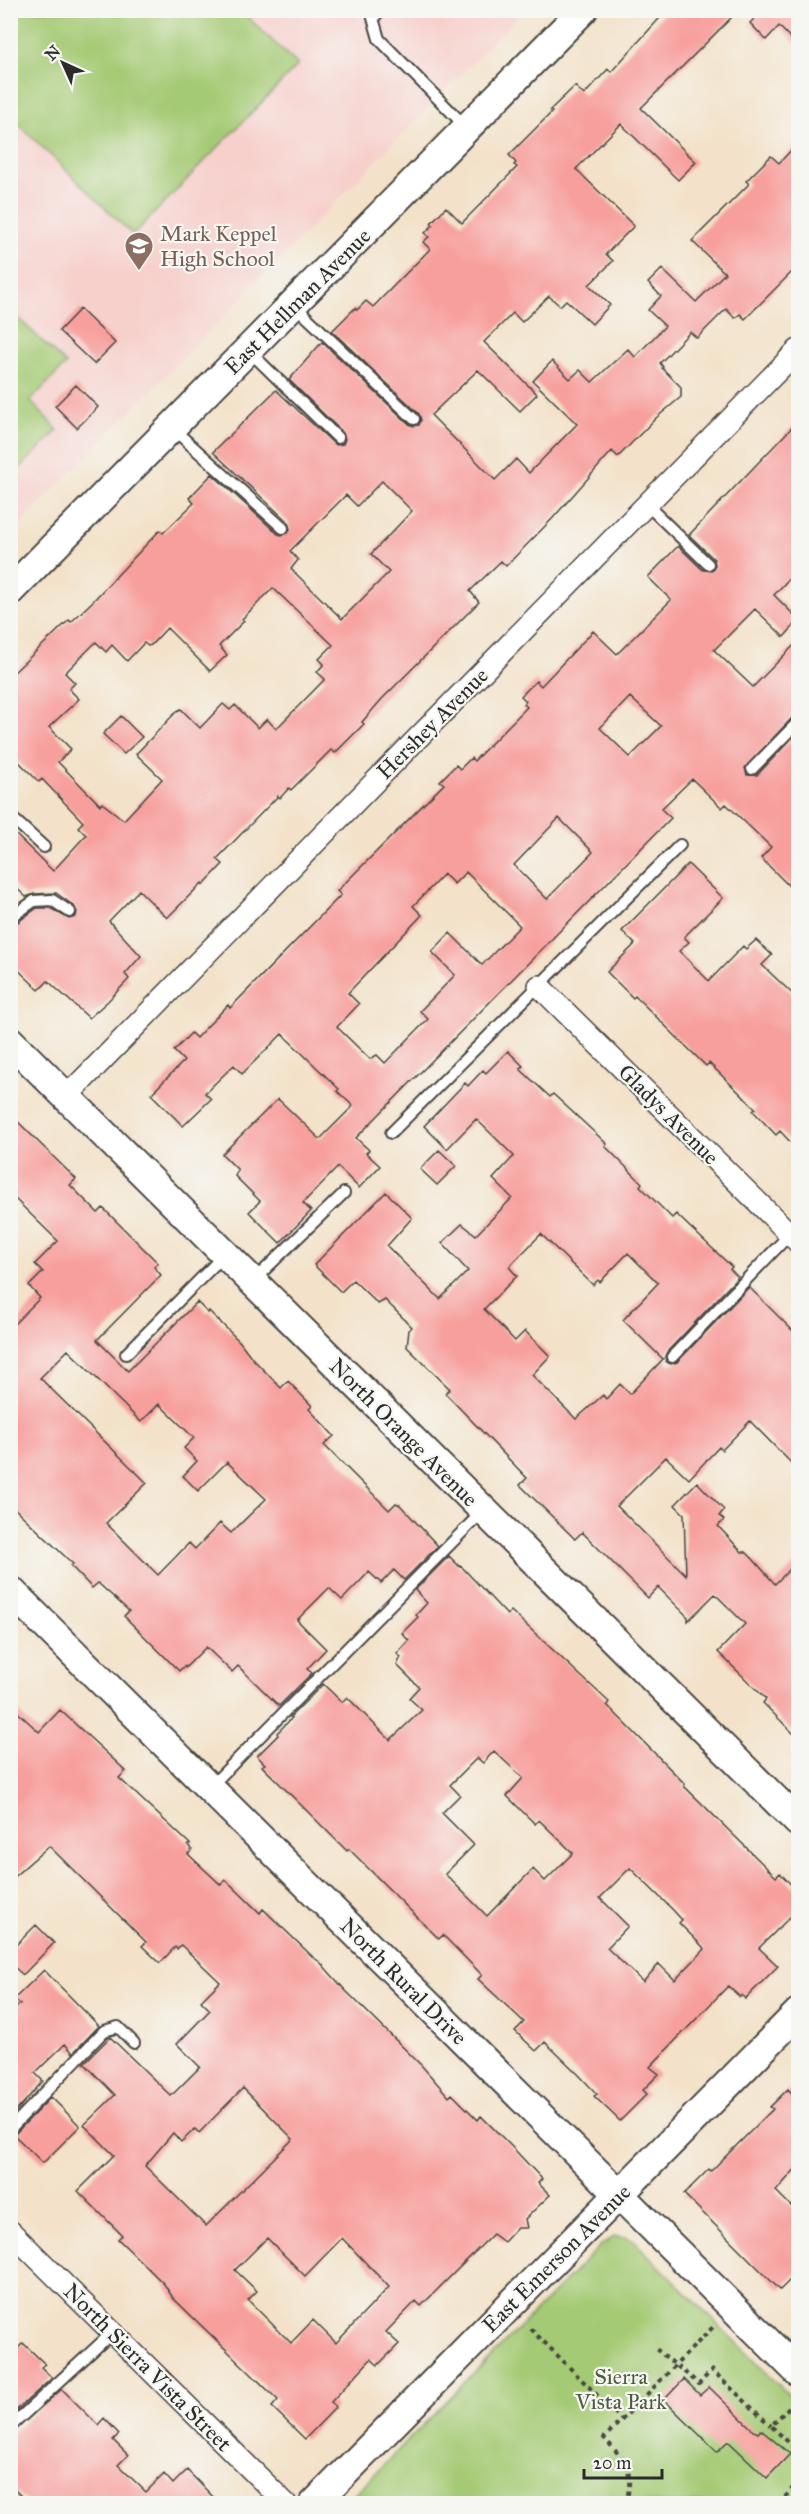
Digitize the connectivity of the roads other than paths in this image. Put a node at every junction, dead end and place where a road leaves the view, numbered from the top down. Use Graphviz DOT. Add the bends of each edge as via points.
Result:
graph roads {
  1 [pos="381,10"];
  2 [pos="583,10"];
  3 [pos="467,128"];
  4 [pos="293,304"];
  5 [pos="248,350"];
  6 [pos="798,350"];
  7 [pos="414,419"];
  8 [pos="172,427"];
  9 [pos="338,438"];
  10 [pos="647,505"];
  11 [pos="283,528"];
  12 [pos="708,564"];
  13 [pos="10,591"];
  14 [pos="798,722"];
  15 [pos="752,769"];
  16 [pos="10,816"];
  17 [pos="680,845"];
  18 [pos="44,847"];
  19 [pos="70,912"];
  20 [pos="10,918"];
  21 [pos="539,986"];
  22 [pos="10,1041"];
  23 [pos="67,1096"];
  24 [pos="391,1133"];
  25 [pos="344,1193"];
  26 [pos="794,1238"];
  27 [pos="225,1253"];
  28 [pos="253,1281"];
  29 [pos="126,1354"];
  30 [pos="672,1357"];
  31 [pos="483,1510"];
  32 [pos="10,1590"];
  33 [pos="209,1788"];
  34 [pos="798,1822"];
  35 [pos="798,2013"];
  36 [pos="134,2043"];
  37 [pos="10,2129"];
  38 [pos="619,2194"];
  39 [pos="10,2231"];
  40 [pos="113,2332"];
  41 [pos="798,2372"];
  42 [pos="10,2427"];
  43 [pos="286,2504"];
  44 [pos="314,2504"];
  1 -- 3 [label="lane" via="374,18 380,39"];
  2 -- 3 [label="street, East Hellman Avenue"];
  3 -- 4 [label="street, East Hellman Avenue"];
  4 -- 5 [label="street, East Hellman Avenue"];
  4 -- 7 [label="lane"];
  5 -- 8 [label="street, East Hellman Avenue"];
  5 -- 9 [label="lane"];
  6 -- 10 [label="street, Hershey Avenue"];
  8 -- 11 [label="lane"];
  8 -- 13 [label="street, East Hellman Avenue"];
  10 -- 12 [label="lane"];
  10 -- 23 [label="street, Hershey Avenue"];
  14 -- 15 [label="lane"];
  16 -- 18 [label="lane"];
  17 -- 21 [label="lane"];
  19 -- 20 [label="lane" via="52,900 34,901"];
  21 -- 24 [label="lane"];
  21 -- 26 [label="street, Gladys Avenue"];
  22 -- 23 [label="street, North Orange Avenue"];
  23 -- 27 [label="street, North Orange Avenue"];
  25 -- 28 [label="lane"];
  26 -- 30 [label="lane"];
  27 -- 28 [label="street, North Orange Avenue"];
  27 -- 29 [label="lane"];
  28 -- 31 [label="street, North Orange Avenue"];
  31 -- 33 [label="lane"];
  31 -- 34 [label="street, North Orange Avenue"];
  32 -- 33 [label="street, North Rural Drive"];
  33 -- 38 [label="street, North Rural Drive"];
  35 -- 38 [label="street, East Emerson Avenue"];
  36 -- 37 [label="lane" via="118,2027 104,2031"];
  38 -- 41 [label="street, North Rural Drive"];
  38 -- 44 [label="street, East Emerson Avenue"];
  39 -- 40 [label="street, North Sierra Vista Street"];
  40 -- 42 [label="lane"];
  40 -- 43 [label="street, North Sierra Vista Street"];
}
